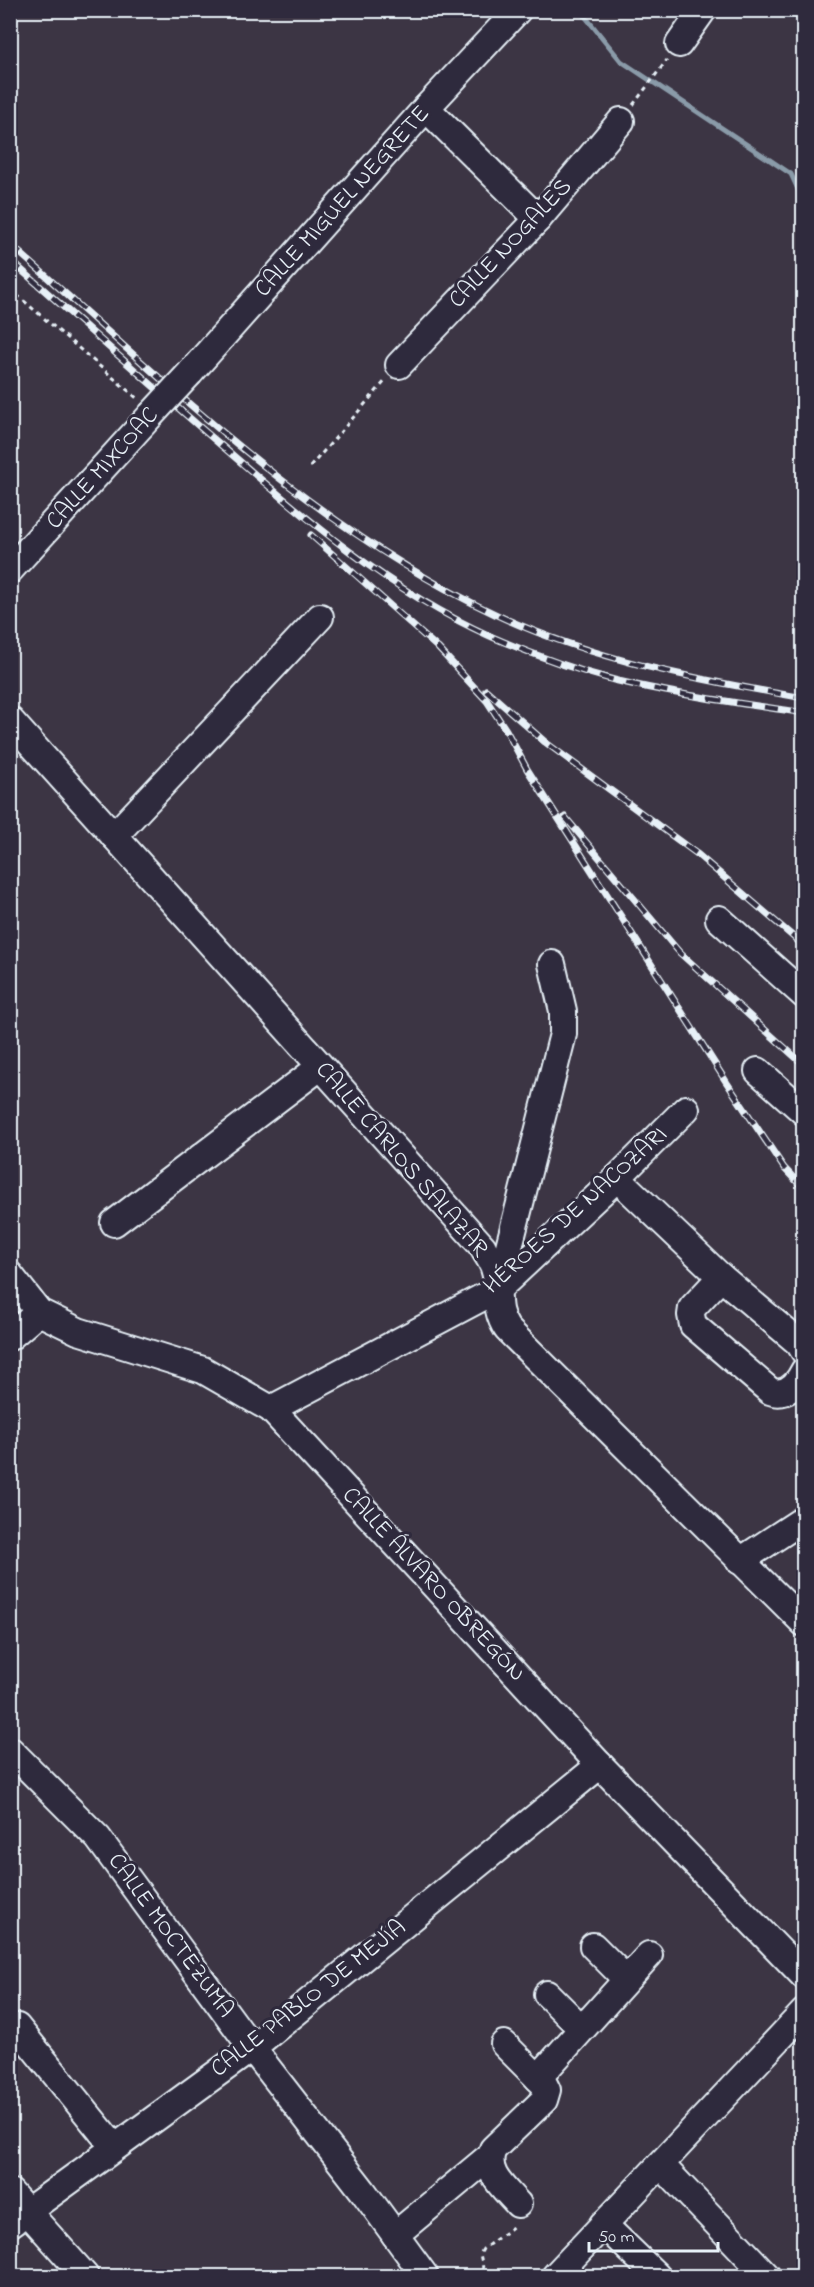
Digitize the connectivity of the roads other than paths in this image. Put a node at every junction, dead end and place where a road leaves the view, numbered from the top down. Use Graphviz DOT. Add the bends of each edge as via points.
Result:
graph roads {
  1 [pos="518,10"];
  2 [pos="703,10"];
  3 [pos="673,52"];
  4 [pos="426,108"];
  5 [pos="626,114"];
  6 [pos="538,219"];
  7 [pos="399,365"];
  8 [pos="171,395"];
  9 [pos="10,570"];
  10 [pos="320,617"];
  11 [pos="10,720"];
  12 [pos="114,837"];
  13 [pos="719,920"];
  14 [pos="552,964"];
  15 [pos="804,995"];
  16 [pos="320,1067"];
  17 [pos="758,1071"];
  18 [pos="687,1109"];
  19 [pos="804,1112"];
  20 [pos="616,1178"];
  21 [pos="114,1223"];
  22 [pos="10,1275"];
  23 [pos="721,1277"];
  24 [pos="498,1289"];
  25 [pos="39,1312"];
  26 [pos="10,1337"];
  27 [pos="801,1347"];
  28 [pos="804,1371"];
  29 [pos="271,1409"];
  30 [pos="804,1520"];
  31 [pos="740,1561"];
  32 [pos="804,1623"];
  33 [pos="10,1750"];
  34 [pos="600,1766"];
  35 [pos="593,1946"];
  36 [pos="649,1955"];
  37 [pos="804,1976"];
  38 [pos="626,1979"];
  39 [pos="547,1994"];
  40 [pos="804,2012"];
  41 [pos="17,2027"];
  42 [pos="582,2028"];
  43 [pos="504,2044"];
  44 [pos="252,2048"];
  45 [pos="541,2081"];
  46 [pos="114,2147"];
  47 [pos="490,2156"];
  48 [pos="661,2165"];
  49 [pos="518,2204"];
  50 [pos="16,2209"];
  51 [pos="603,2224"];
  52 [pos="394,2235"];
  53 [pos="85,2277"];
  54 [pos="425,2277"];
  55 [pos="555,2277"];
  56 [pos="657,2277"];
  57 [pos="767,2277"];
  1 -- 4 [label="street, CALLE MIGUEL NEGRETE"];
  2 -- 3 [label="street"];
  4 -- 6 [label="street"];
  4 -- 8 [label="street, CALLE MIGUEL NEGRETE, bridge"];
  5 -- 6 [label="street, CALLE NOGALES"];
  6 -- 7 [label="street, CALLE NOGALES"];
  8 -- 9 [label="street, CALLE MIXCOAC, bridge" via="146,408"];
  10 -- 12 [label="street"];
  11 -- 12 [label="street, CALLE CARLOS SALAZAR"];
  12 -- 16 [label="street, CALLE CARLOS SALAZAR"];
  13 -- 15 [label="street"];
  14 -- 24 [label="street" via="563,1011 563,1034"];
  16 -- 21 [label="street"];
  16 -- 24 [label="street, CALLE CARLOS SALAZAR" via="483,1247 494,1268"];
  17 -- 19 [label="street"];
  18 -- 20 [label="street, HÉROES DE NACOZARI"];
  20 -- 23 [label="street"];
  20 -- 24 [label="street, HÉROES DE NACOZARI"];
  22 -- 25 [label="street, CALLE ÁLVARO OBREGÓN"];
  23 -- 27 [label="street"];
  23 -- 28 [label="street" via="692,1308 693,1324 777,1394 786,1392"];
  24 -- 29 [label="street, HÉROES DE NACOZARI"];
  24 -- 31 [label="street, CALLE CARLOS SALAZAR" via="498,1309 507,1329"];
  25 -- 26 [label="street"];
  25 -- 29 [label="street, CALLE ÁLVARO OBREGÓN" via="78,1331 203,1370"];
  29 -- 34 [label="street, CALLE ÁLVARO OBREGÓN"];
  30 -- 31 [label="street"];
  31 -- 32 [label="street, CALLE CARLOS SALAZAR"];
  33 -- 44 [label="street, CALLE MOCTEZUMA" via="98,1838"];
  34 -- 37 [label="street, CALLE ÁLVARO OBREGÓN"];
  34 -- 44 [label="street, CALLE PABLO DE MEJÍA"];
  35 -- 38 [label="street"];
  36 -- 38 [label="street"];
  38 -- 42 [label="street"];
  39 -- 42 [label="street"];
  40 -- 48 [label="street"];
  41 -- 46 [label="street"];
  42 -- 45 [label="street"];
  43 -- 45 [label="street"];
  44 -- 46 [label="street, CALLE PABLO DE MEJÍA"];
  44 -- 52 [label="street, CALLE MOCTEZUMA"];
  45 -- 47 [label="street" via="547,2090 544,2100"];
  46 -- 50 [label="street, CALLE PABLO DE MEJÍA"];
  47 -- 49 [label="street" via="495,2180"];
  47 -- 52 [label="street"];
  48 -- 51 [label="street"];
  48 -- 57 [label="street"];
  50 -- 53 [label="street"];
  51 -- 55 [label="street"];
  51 -- 56 [label="street"];
  52 -- 54 [label="street, CALLE MOCTEZUMA"];
}
